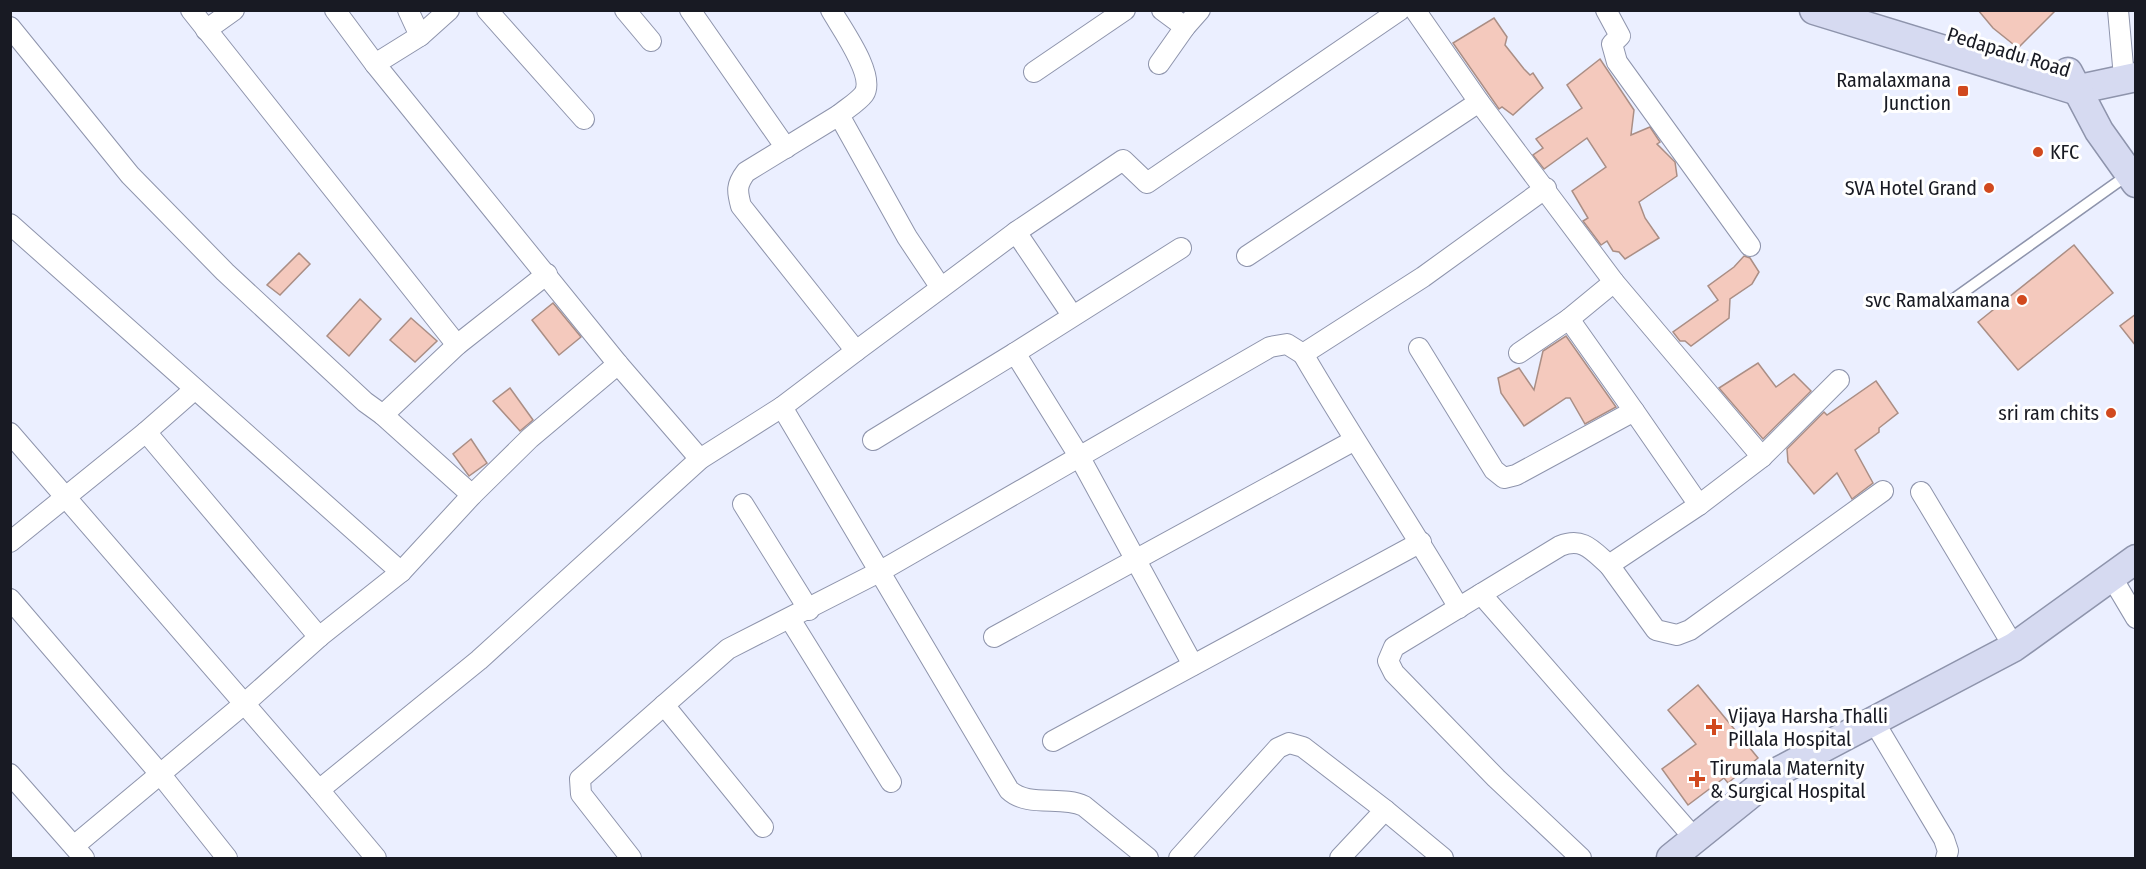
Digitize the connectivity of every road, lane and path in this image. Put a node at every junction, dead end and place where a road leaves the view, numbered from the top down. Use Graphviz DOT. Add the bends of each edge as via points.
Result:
graph roads {
  1 [pos="191,10"];
  2 [pos="234,10"];
  3 [pos="335,10"];
  4 [pos="408,10"];
  5 [pos="449,10"];
  6 [pos="487,10"];
  7 [pos="625,10"];
  8 [pos="690,10"];
  9 [pos="831,10"];
  10 [pos="1125,10"];
  11 [pos="1162,10"];
  12 [pos="1200,10"];
  13 [pos="1400,10"];
  14 [pos="1415,10"];
  15 [pos="1606,10"];
  16 [pos="1884,10"];
  17 [pos="2118,10"];
  18 [pos="1827,15"];
  19 [pos="10,27"];
  20 [pos="1185,27"];
  21 [pos="206,30"];
  22 [pos="420,36"];
  23 [pos="651,41"];
  24 [pos="375,64"];
  25 [pos="1159,64"];
  26 [pos="2131,69"];
  27 [pos="1034,72"];
  28 [pos="2071,81"];
  29 [pos="1479,102"];
  30 [pos="839,116"];
  31 [pos="584,119"];
  32 [pos="786,148"];
  33 [pos="2132,178"];
  34 [pos="1546,188"];
  35 [pos="10,224"];
  36 [pos="1016,232"];
  37 [pos="1750,246"];
  38 [pos="1181,248"];
  39 [pos="1247,256"];
  40 [pos="547,274"];
  41 [pos="1614,282"];
  42 [pos="941,288"];
  43 [pos="1951,301"];
  44 [pos="1072,315"];
  45 [pos="1569,319"];
  46 [pos="457,345"];
  47 [pos="1419,348"];
  48 [pos="856,351"];
  49 [pos="1015,353"];
  50 [pos="1519,353"];
  51 [pos="1303,354"];
  52 [pos="618,364"];
  53 [pos="1839,380"];
  54 [pos="195,389"];
  55 [pos="782,407"];
  56 [pos="1634,411"];
  57 [pos="382,415"];
  58 [pos="146,432"];
  59 [pos="10,433"];
  60 [pos="873,440"];
  61 [pos="1353,441"];
  62 [pos="1078,456"];
  63 [pos="1762,457"];
  64 [pos="700,459"];
  65 [pos="1883,491"];
  66 [pos="1921,492"];
  67 [pos="472,495"];
  68 [pos="66,498"];
  69 [pos="743,504"];
  70 [pos="1699,505"];
  71 [pos="10,542"];
  72 [pos="1421,542"];
  73 [pos="2136,559"];
  74 [pos="1135,562"];
  75 [pos="1609,565"];
  76 [pos="401,572"];
  77 [pos="879,572"];
  78 [pos="2111,576"];
  79 [pos="1481,594"];
  80 [pos="10,599"];
  81 [pos="1459,608"];
  82 [pos="809,610"];
  83 [pos="2136,618"];
  84 [pos="790,620"];
  85 [pos="319,637"];
  86 [pos="994,637"];
  87 [pos="2014,647"];
  88 [pos="1193,665"];
  89 [pos="244,704"];
  90 [pos="664,705"];
  91 [pos="1873,720"];
  92 [pos="1053,741"];
  93 [pos="10,774"];
  94 [pos="160,775"];
  95 [pos="891,782"];
  96 [pos="319,790"];
  97 [pos="1385,810"];
  98 [pos="763,827"];
  99 [pos="1695,839"];
  100 [pos="79,852"];
  101 [pos="1950,856"];
  102 [pos="227,858"];
  103 [pos="376,858"];
  104 [pos="631,858"];
  105 [pos="1148,858"];
  106 [pos="1179,858"];
  107 [pos="1340,858"];
  108 [pos="1443,858"];
  109 [pos="1581,858"];
  110 [pos="1671,858"];
  1 -- 21 [label="street"];
  2 -- 21 [label="street"];
  3 -- 24 [label="street"];
  4 -- 22 [label="street"];
  5 -- 22 [label="street"];
  6 -- 31 [label="street"];
  7 -- 23 [label="street"];
  8 -- 32 [label="street"];
  9 -- 30 [label="street" via="868,82 864,94"];
  10 -- 27 [label="street"];
  11 -- 20 [label="street"];
  12 -- 20 [label="street"];
  13 -- 36 [label="street" via="1147,183 1123,160"];
  14 -- 29 [label="street"];
  15 -- 37 [label="street" via="1620,36 1612,44 1617,62"];
  16 -- 28 [label="street, Pedapadu Road"];
  17 -- 26 [label="street"];
  18 -- 28 [label="street"];
  19 -- 57 [label="street" via="130,175 225,272"];
  20 -- 25 [label="street"];
  21 -- 46 [label="street"];
  22 -- 24 [label="street"];
  24 -- 40 [label="street"];
  26 -- 28 [label="street, Pedapadu Road" via="2083,75"];
  28 -- 33 [label="street"];
  29 -- 34 [label="street"];
  29 -- 39 [label="street"];
  30 -- 32 [label="street"];
  30 -- 42 [label="street" via="907,237"];
  32 -- 48 [label="street" via="746,172 737,192 741,206"];
  33 -- 43 [label="lane"];
  34 -- 41 [label="street"];
  34 -- 51 [label="street" via="1423,277"];
  35 -- 54 [label="street"];
  36 -- 42 [label="street"];
  36 -- 44 [label="street"];
  38 -- 44 [label="street"];
  40 -- 46 [label="street"];
  40 -- 52 [label="street"];
  41 -- 45 [label="street"];
  41 -- 63 [label="street"];
  42 -- 48 [label="street"];
  44 -- 49 [label="street"];
  45 -- 50 [label="street"];
  45 -- 56 [label="street"];
  46 -- 57 [label="street"];
  47 -- 56 [label="street" via="1494,470 1504,477 1516,475"];
  48 -- 55 [label="street"];
  49 -- 60 [label="street"];
  49 -- 62 [label="street"];
  51 -- 61 [label="street"];
  51 -- 62 [label="street" via="1287,344 1270,347"];
  52 -- 64 [label="street"];
  52 -- 67 [label="street" via="530,438"];
  53 -- 63 [label="street"];
  54 -- 58 [label="street"];
  54 -- 76 [label="street"];
  55 -- 64 [label="street"];
  55 -- 77 [label="street"];
  56 -- 70 [label="street"];
  57 -- 67 [label="street"];
  58 -- 68 [label="street"];
  58 -- 85 [label="street"];
  59 -- 68 [label="street"];
  61 -- 72 [label="street"];
  61 -- 74 [label="street"];
  62 -- 74 [label="street"];
  62 -- 77 [label="street"];
  63 -- 70 [label="street"];
  64 -- 96 [label="street" via="479,660"];
  65 -- 75 [label="street" via="1690,630 1677,635 1656,630"];
  66 -- 87 [label="street"];
  67 -- 76 [label="street"];
  68 -- 71 [label="street"];
  68 -- 89 [label="street"];
  69 -- 82 [label="street"];
  70 -- 75 [label="street"];
  72 -- 81 [label="street"];
  72 -- 88 [label="street"];
  73 -- 78 [label="street"];
  74 -- 86 [label="street"];
  74 -- 88 [label="street"];
  75 -- 79 [label="street" via="1583,543 1571,542"];
  76 -- 85 [label="street"];
  77 -- 82 [label="street"];
  77 -- 105 [label="street" via="1010,790 1023,798 1073,800"];
  78 -- 83 [label="street"];
  78 -- 87 [label="street"];
  79 -- 81 [label="street"];
  79 -- 99 [label="street"];
  80 -- 94 [label="street"];
  81 -- 109 [label="street" via="1394,647 1388,661 1394,674"];
  82 -- 84 [label="street"];
  84 -- 90 [label="street" via="728,649"];
  84 -- 95 [label="street"];
  85 -- 89 [label="street"];
  87 -- 91 [label="street"];
  88 -- 92 [label="street"];
  89 -- 94 [label="street"];
  89 -- 96 [label="street"];
  90 -- 98 [label="street"];
  90 -- 104 [label="street" via="585,773 579,786 581,794"];
  91 -- 99 [label="street" via="1779,771"];
  91 -- 101 [label="street" via="1944,839"];
  93 -- 100 [label="street"];
  94 -- 100 [label="street"];
  94 -- 102 [label="street"];
  96 -- 103 [label="street"];
  97 -- 106 [label="street" via="1303,747 1289,743 1278,748"];
  97 -- 107 [label="street"];
  97 -- 108 [label="street"];
  99 -- 110 [label="street"];
}
